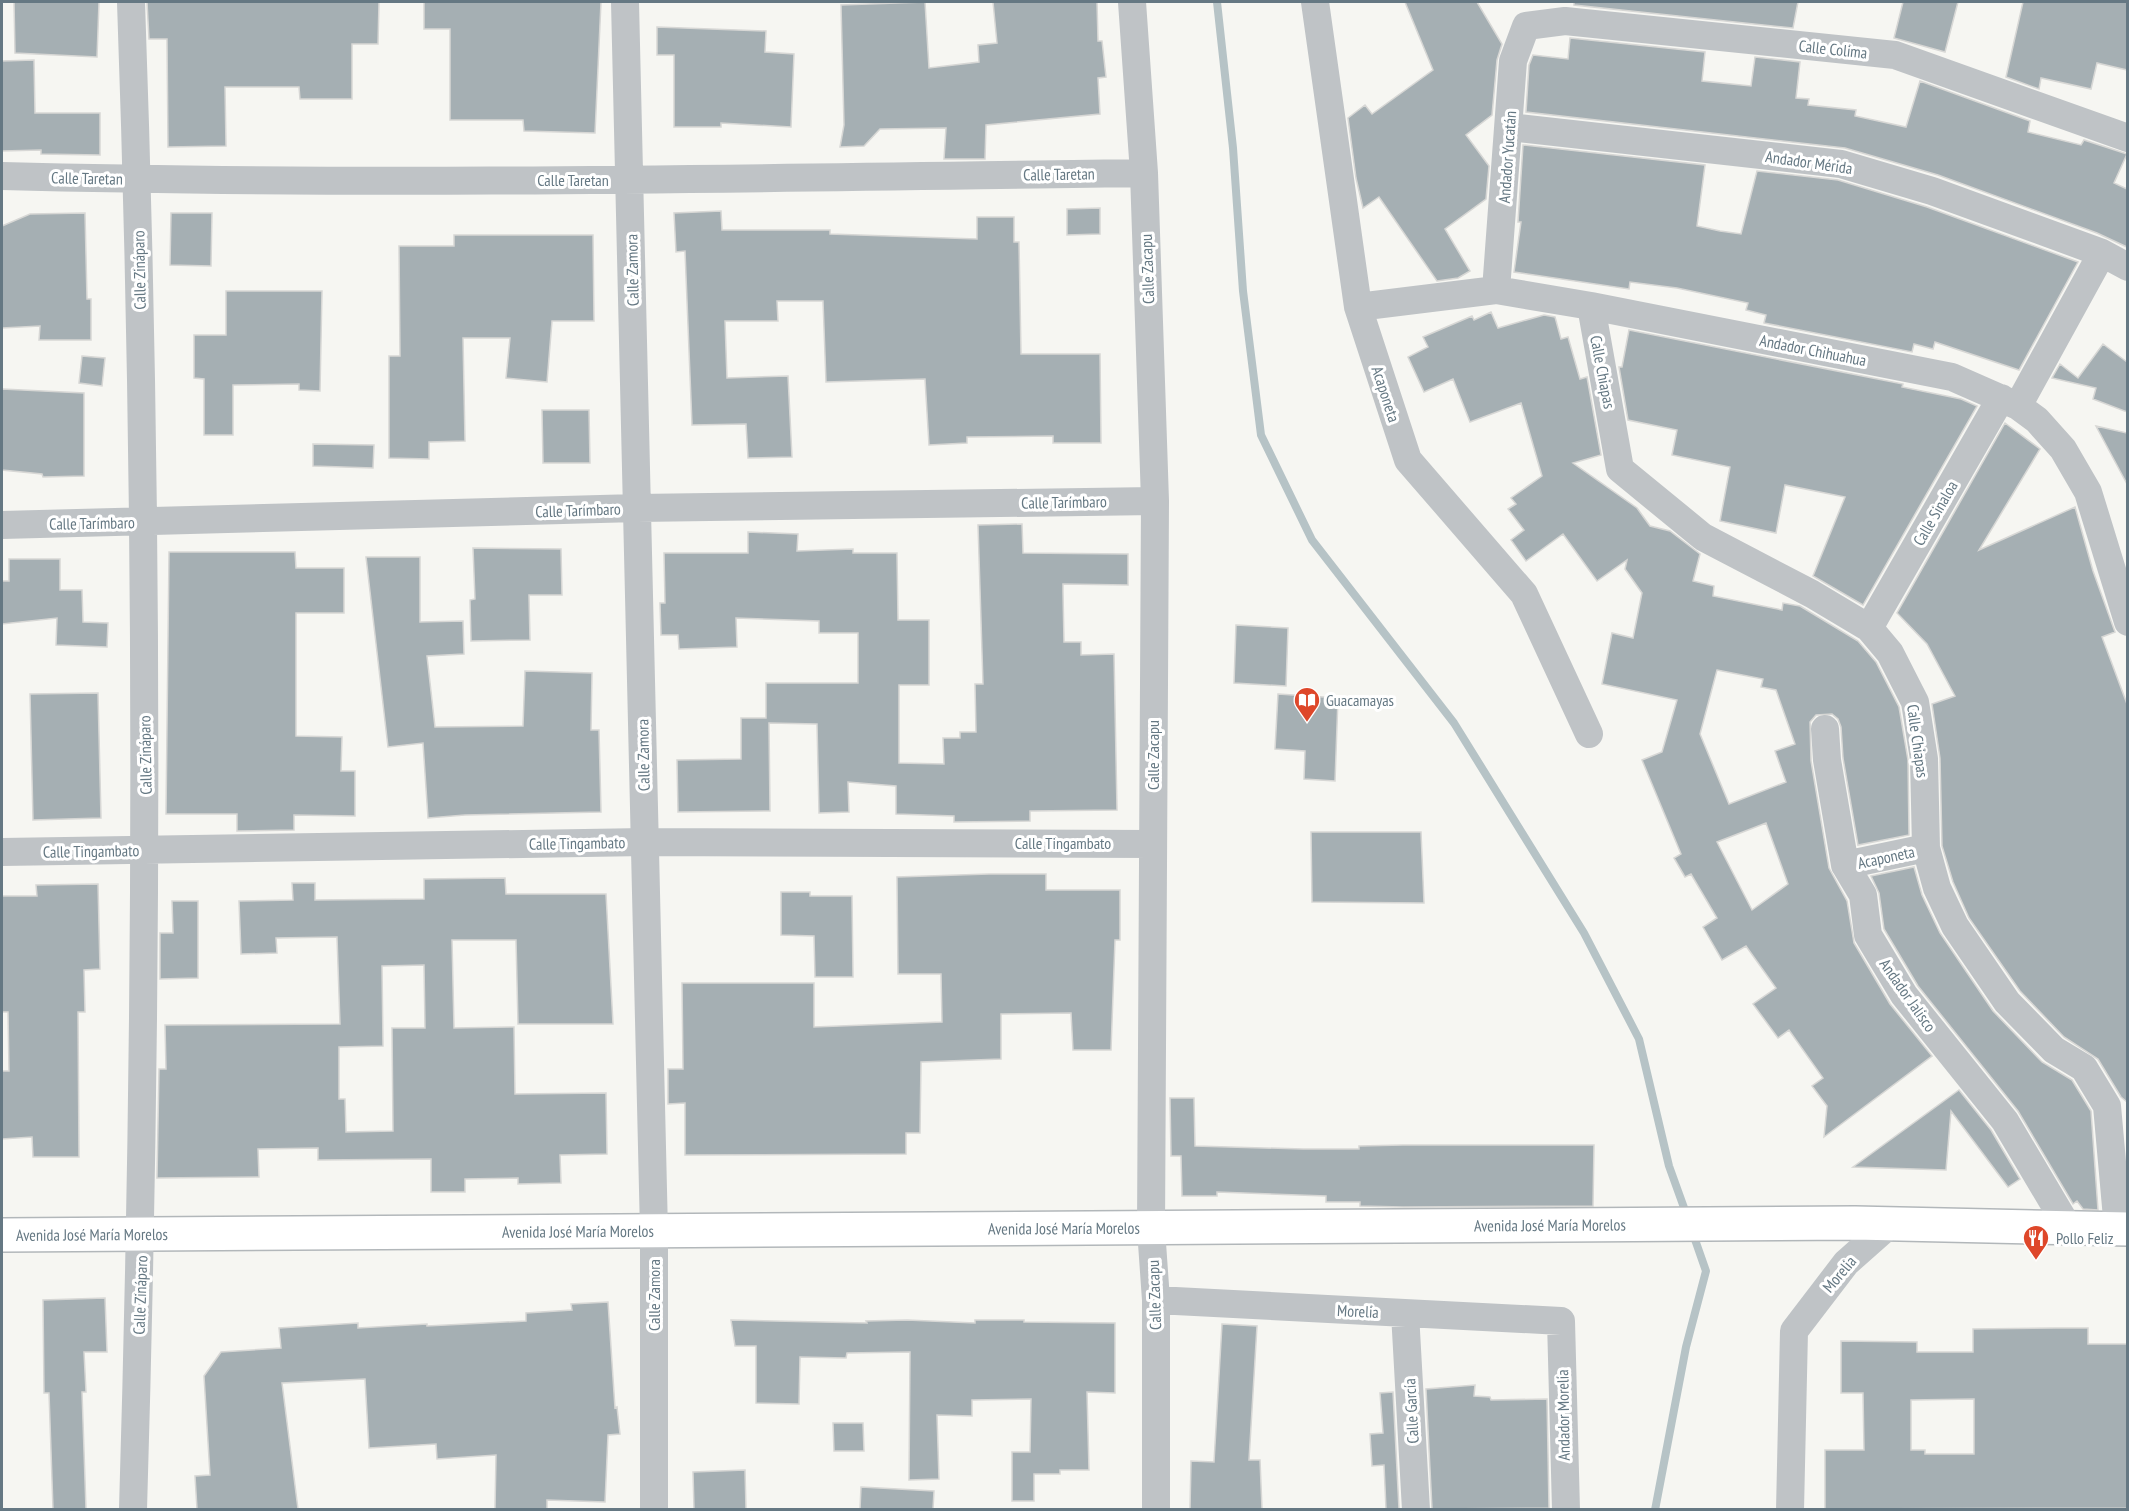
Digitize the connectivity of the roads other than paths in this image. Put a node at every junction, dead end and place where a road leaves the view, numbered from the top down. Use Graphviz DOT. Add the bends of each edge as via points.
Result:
graph roads {
  1 [pos="131,2"];
  2 [pos="625,2"];
  3 [pos="1132,2"];
  4 [pos="1315,2"];
  5 [pos="1544,2"];
  6 [pos="1564,21"];
  7 [pos="1526,26"];
  8 [pos="1510,127"];
  9 [pos="2127,138"];
  10 [pos="1144,172"];
  11 [pos="2,176"];
  12 [pos="137,180"];
  13 [pos="631,180"];
  14 [pos="2102,253"];
  15 [pos="2127,267"];
  16 [pos="1496,290"];
  17 [pos="1591,306"];
  18 [pos="1358,307"];
  19 [pos="2009,402"];
  20 [pos="1155,501"];
  21 [pos="637,508"];
  22 [pos="142,522"];
  23 [pos="2,525"];
  24 [pos="2127,622"];
  25 [pos="1869,628"];
  26 [pos="1825,729"];
  27 [pos="1589,734"];
  28 [pos="645,842"];
  29 [pos="1153,844"];
  30 [pos="1926,848"];
  31 [pos="146,850"];
  32 [pos="2,852"];
  33 [pos="1845,866"];
  34 [pos="1890,1224"];
  35 [pos="1151,1229"];
  36 [pos="2069,1229"];
  37 [pos="2123,1229"];
  38 [pos="654,1232"];
  39 [pos="141,1234"];
  40 [pos="2,1235"];
  41 [pos="1156,1300"];
  42 [pos="1405,1313"];
  43 [pos="1561,1321"];
  44 [pos="133,1509"];
  45 [pos="654,1509"];
  46 [pos="1156,1509"];
  47 [pos="1416,1509"];
  48 [pos="1566,1509"];
  49 [pos="1790,1509"];
  1 -- 12 [label="street, Calle Zináparo"];
  2 -- 13 [label="street, Calle Zamora"];
  3 -- 10 [label="street, Calle Zacapu"];
  4 -- 18 [label="street, Acaponeta"];
  5 -- 6 [label="street"];
  6 -- 7 [label="street, Calle Colima"];
  6 -- 9 [label="street, Calle Colima" via="1895,56"];
  7 -- 8 [label="street, Andador Yucatán" via="1513,61"];
  8 -- 14 [label="street, Andador Mérida" via="1841,164 1932,191"];
  8 -- 16 [label="street, Andador Yucatán"];
  10 -- 13 [label="street, Calle Taretan"];
  10 -- 20 [label="street, Calle Zacapu"];
  11 -- 12 [label="street, Calle Taretan"];
  12 -- 13 [label="street, Calle Taretan"];
  12 -- 22 [label="street, Calle Zináparo"];
  13 -- 21 [label="street, Calle Zamora"];
  14 -- 15 [label="street, Andador Mérida"];
  14 -- 19 [label="street, Calle Sinaloa"];
  16 -- 17 [label="street, Andador Chihuahua"];
  16 -- 18 [label="street, Andador Chihuahua"];
  17 -- 19 [label="street, Andador Chihuahua" via="1952,377"];
  17 -- 25 [label="street, Calle Chiapas" via="1620,470 1703,537"];
  18 -- 27 [label="street, Acaponeta" via="1408,460 1524,594"];
  19 -- 24 [label="street, Andador Chihuahua" via="2037,420 2063,449 2088,492"];
  19 -- 25 [label="street, Calle Sinaloa"];
  20 -- 21 [label="street, Calle Tarímbaro"];
  20 -- 29 [label="street, Calle Zacapu"];
  21 -- 22 [label="street, Calle Tarímbaro"];
  21 -- 28 [label="street, Calle Zamora"];
  22 -- 23 [label="street, Calle Tarímbaro"];
  22 -- 31 [label="street, Calle Zináparo"];
  25 -- 30 [label="street, Calle Chiapas" via="1890,653 1915,702 1924,759"];
  26 -- 33 [label="street, Andador Jalisco"];
  28 -- 29 [label="street, Calle Tingambato"];
  28 -- 31 [label="street, Calle Tingambato"];
  28 -- 38 [label="street, Calle Zamora"];
  29 -- 35 [label="street, Calle Zacapu"];
  30 -- 33 [label="street, Acaponeta"];
  30 -- 37 [label="street, Calle Chiapas" via="1937,888 1955,926 2002,994 2054,1050 2084,1068 2107,1106"];
  31 -- 32 [label="street, Calle Tingambato"];
  31 -- 39 [label="street, Calle Zináparo"];
  33 -- 36 [label="street, Andador Jalisco" via="1863,895 1868,935 1904,995 2005,1121"];
  34 -- 35 [label="main road, Avenida José María Morelos"];
  34 -- 36 [label="main road, Avenida José María Morelos"];
  34 -- 49 [label="street, Morelia" via="1846,1263 1794,1331"];
  35 -- 38 [label="main road, Avenida José María Morelos"];
  35 -- 41 [label="street, Calle Zacapu"];
  36 -- 37 [label="main road, Avenida José María Morelos"];
  38 -- 39 [label="main road, Avenida José María Morelos"];
  38 -- 45 [label="street, Calle Zamora"];
  39 -- 40 [label="main road, Avenida José María Morelos"];
  39 -- 44 [label="street, Calle Zináparo"];
  41 -- 42 [label="street, Morelia"];
  41 -- 46 [label="street, Calle Zacapu"];
  42 -- 43 [label="street, Morelia"];
  42 -- 47 [label="street, Calle García"];
  43 -- 48 [label="street, Andador Morelia"];
}
